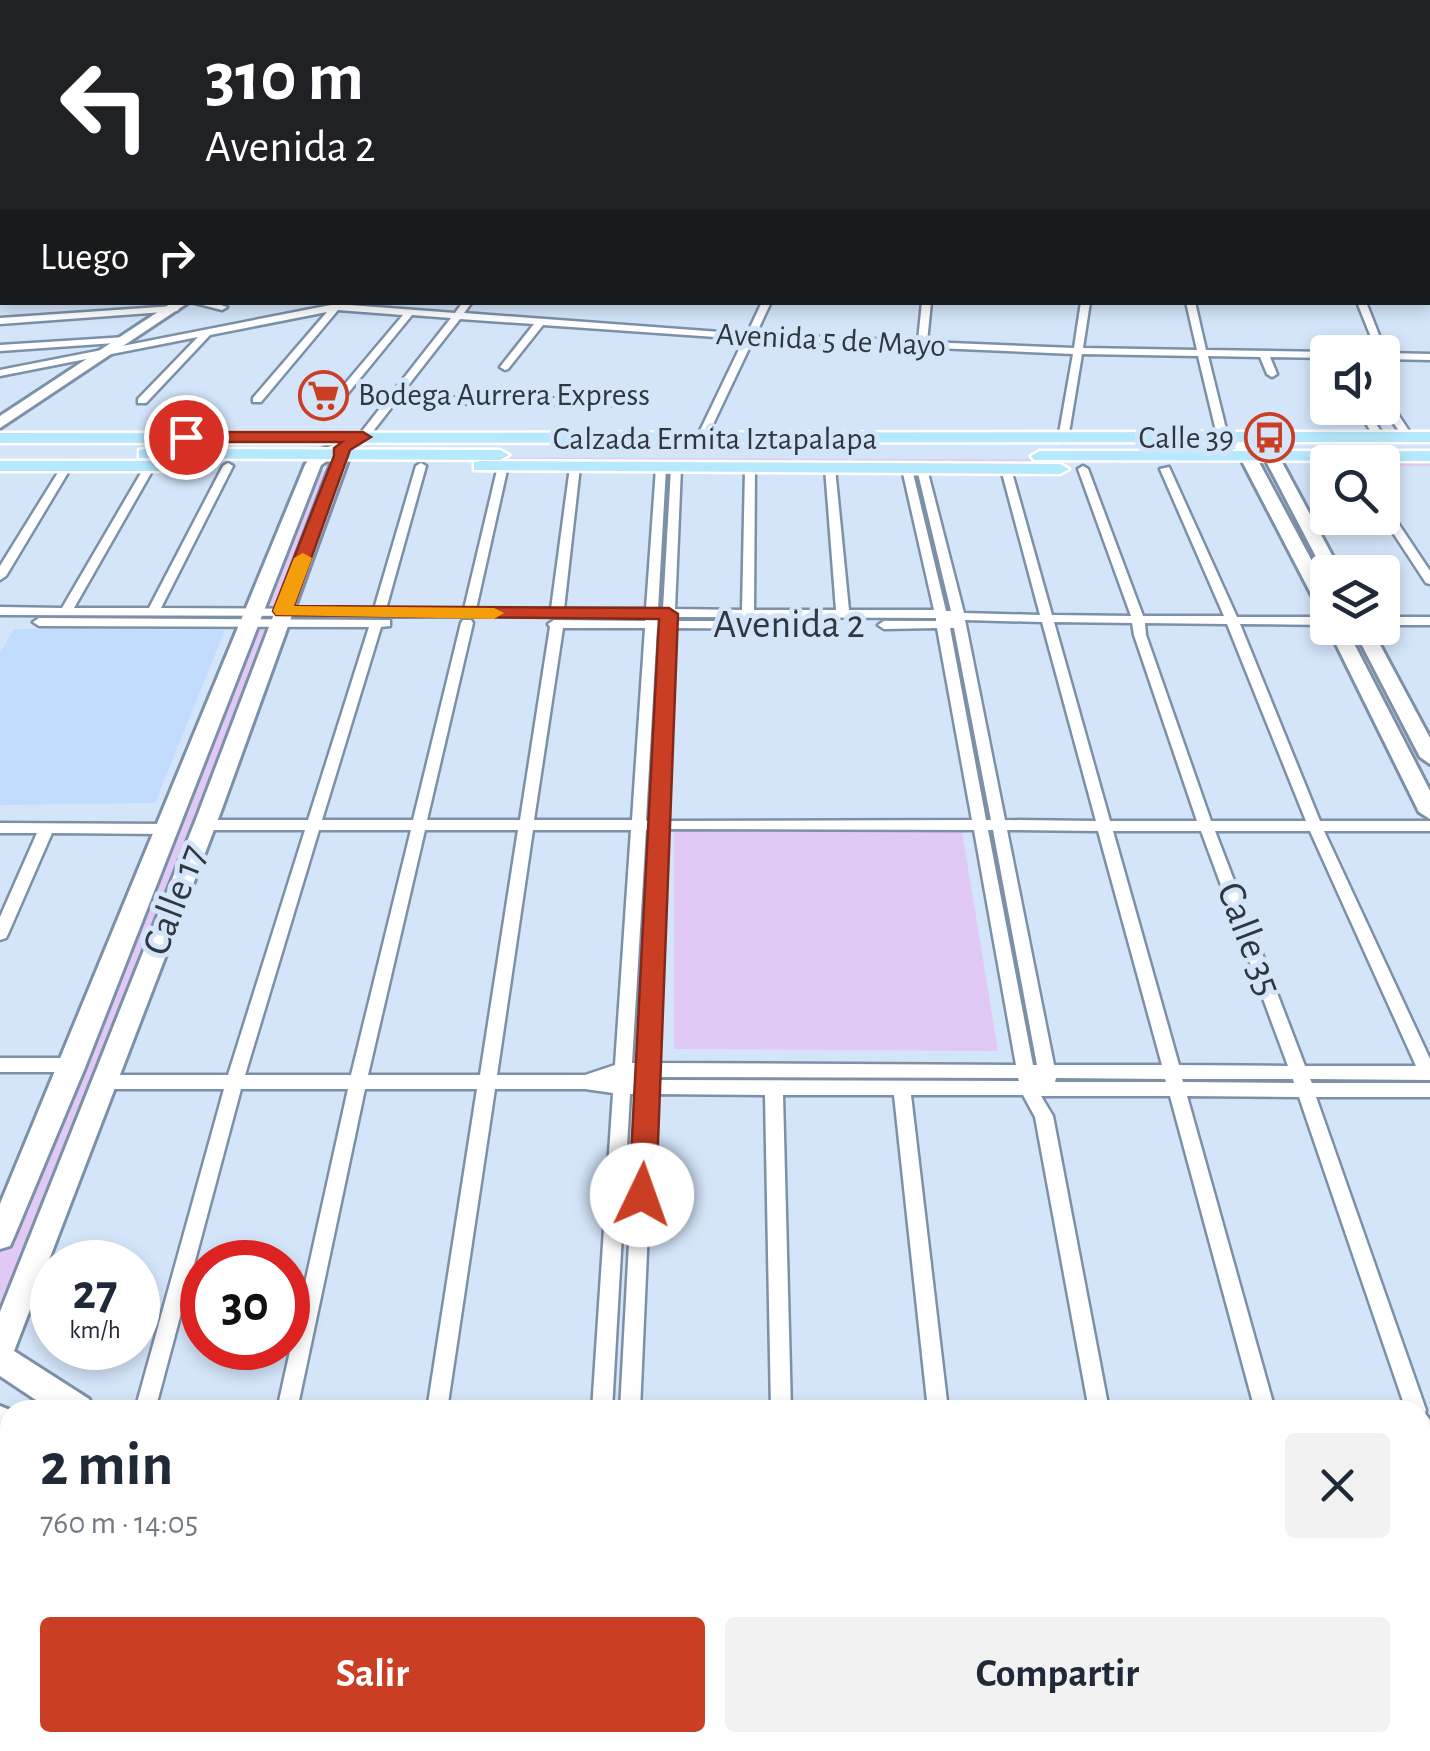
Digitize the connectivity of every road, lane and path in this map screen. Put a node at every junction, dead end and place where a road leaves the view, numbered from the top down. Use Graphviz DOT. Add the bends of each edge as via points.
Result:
graph roads {
  1 [pos="211,305"];
  2 [pos="346,305"];
  3 [pos="466,305"];
  4 [pos="767,305"];
  5 [pos="927,305"];
  6 [pos="1085,305"];
  7 [pos="1191,305"];
  8 [pos="1362,305"];
  9 [pos="178,306"];
  10 [pos="222,307"];
  11 [pos="336,307"];
  12 [pos="410,312"];
  13 [pos="457,316"];
  14 [pos="0,320"];
  15 [pos="540,322"];
  16 [pos="205,334"];
  17 [pos="1374,335"];
  18 [pos="751,337"];
  19 [pos="126,340"];
  20 [pos="922,344"];
  21 [pos="0,348"];
  22 [pos="1076,352"];
  23 [pos="1202,353"];
  24 [pos="104,354"];
  25 [pos="1264,354"];
  26 [pos="1310,355"];
  27 [pos="1400,356"];
  28 [pos="1430,357"];
  29 [pos="505,367"];
  30 [pos="0,372"];
  31 [pos="1272,374"];
  32 [pos="609,386"];
  33 [pos="257,400"];
  34 [pos="392,400"];
  35 [pos="142,401"];
  36 [pos="327,412"];
  37 [pos="0,423"];
  38 [pos="1371,425"];
  39 [pos="1400,425"];
  40 [pos="1378,437"];
  41 [pos="1408,437"];
  42 [pos="1430,437"];
  43 [pos="0,438"];
  44 [pos="1238,438"];
  45 [pos="701,439"];
  46 [pos="1063,439"];
  47 [pos="0,454"];
  48 [pos="336,454"];
  49 [pos="1430,456"];
  50 [pos="1251,463"];
  51 [pos="1274,463"];
  52 [pos="0,466"];
  53 [pos="67,466"];
  54 [pos="150,466"];
  55 [pos="228,466"];
  56 [pos="421,466"];
  57 [pos="503,466"];
  58 [pos="574,467"];
  59 [pos="669,468"];
  60 [pos="750,468"];
  61 [pos="830,468"];
  62 [pos="1310,468"];
  63 [pos="914,469"];
  64 [pos="1006,469"];
  65 [pos="1083,469"];
  66 [pos="1165,469"];
  67 [pos="1400,470"];
  68 [pos="1430,470"];
  69 [pos="1400,534"];
  70 [pos="1323,555"];
  71 [pos="1310,575"];
  72 [pos="0,576"];
  73 [pos="1430,580"];
  74 [pos="0,611"];
  75 [pos="66,611"];
  76 [pos="153,612"];
  77 [pos="748,614"];
  78 [pos="844,615"];
  79 [pos="251,617"];
  80 [pos="280,617"];
  81 [pos="378,618"];
  82 [pos="468,618"];
  83 [pos="557,619"];
  84 [pos="650,619"];
  85 [pos="669,619"];
  86 [pos="1050,619"];
  87 [pos="1138,619"];
  88 [pos="942,620"];
  89 [pos="959,620"];
  90 [pos="1232,620"];
  91 [pos="1310,621"];
  92 [pos="1400,621"];
  93 [pos="1430,621"];
  94 [pos="0,622"];
  95 [pos="1346,645"];
  96 [pos="1371,645"];
  97 [pos="1430,757"];
  98 [pos="1430,812"];
  99 [pos="315,825"];
  100 [pos="525,825"];
  101 [pos="636,825"];
  102 [pos="664,825"];
  103 [pos="977,825"];
  104 [pos="997,825"];
  105 [pos="1102,825"];
  106 [pos="1206,825"];
  107 [pos="204,826"];
  108 [pos="420,826"];
  109 [pos="1315,826"];
  110 [pos="1430,826"];
  111 [pos="0,828"];
  112 [pos="47,828"];
  113 [pos="166,829"];
  114 [pos="0,934"];
  115 [pos="0,1065"];
  116 [pos="73,1065"];
  117 [pos="1026,1070"];
  118 [pos="1047,1070"];
  119 [pos="1173,1071"];
  120 [pos="1299,1071"];
  121 [pos="621,1079"];
  122 [pos="648,1079"];
  123 [pos="1429,1079"];
  124 [pos="104,1082"];
  125 [pos="234,1082"];
  126 [pos="358,1082"];
  127 [pos="486,1083"];
  128 [pos="774,1090"];
  129 [pos="902,1090"];
  130 [pos="1305,1090"];
  131 [pos="1029,1091"];
  132 [pos="1050,1091"];
  133 [pos="1177,1091"];
  134 [pos="1044,1116"];
  135 [pos="0,1237"];
  136 [pos="0,1350"];
  137 [pos="0,1358"];
  138 [pos="63,1400"];
  139 [pos="148,1400"];
  140 [pos="289,1400"];
  141 [pos="438,1400"];
  142 [pos="603,1400"];
  143 [pos="631,1400"];
  144 [pos="780,1400"];
  145 [pos="937,1400"];
  146 [pos="1097,1400"];
  147 [pos="1262,1400"];
  148 [pos="1413,1400"];
  1 -- 10 [label="street"];
  2 -- 11 [label="street"];
  3 -- 13 [label="street"];
  4 -- 18 [label="street"];
  5 -- 20 [label="street"];
  6 -- 22 [label="street"];
  7 -- 23 [label="street"];
  8 -- 17 [label="street"];
  9 -- 14 [label="street"];
  9 -- 19 [label="street"];
  11 -- 12 [label="street, Avenida 5 de Mayo"];
  11 -- 16 [label="street"];
  11 -- 33 [label="street"];
  12 -- 13 [label="street, Avenida 5 de Mayo"];
  12 -- 36 [label="street"];
  13 -- 15 [label="street, Avenida 5 de Mayo"];
  13 -- 34 [label="street"];
  15 -- 18 [label="street, Avenida 5 de Mayo"];
  15 -- 29 [label="street"];
  16 -- 24 [label="street"];
  16 -- 35 [label="street"];
  18 -- 20 [label="street, Avenida 5 de Mayo"];
  18 -- 45 [label="street"];
  19 -- 21 [label="street"];
  19 -- 24 [label="street"];
  20 -- 22 [label="street, Avenida 5 de Mayo"];
  22 -- 23 [label="street, Avenida 5 de Mayo"];
  22 -- 46 [label="street"];
  23 -- 25 [label="street, Avenida 5 de Mayo"];
  23 -- 44 [label="street" via="1221,430"];
  24 -- 30 [label="street"];
  24 -- 37 [label="street"];
  25 -- 26 [label="street, Avenida 5 de Mayo"];
  25 -- 31 [label="street"];
  27 -- 28 [label="street"];
  32 -- 34 [label="street" via="607,402"];
  34 -- 48 [label="street"];
  38 -- 40 [label="street"];
  39 -- 41 [label="street"];
  40 -- 41 [label="main road, Calzada Ermita Iztapalapa"];
  40 -- 44 [label="main road, Calzada Ermita Iztapalapa"];
  41 -- 42 [label="main road, Calzada Ermita Iztapalapa"];
  43 -- 48 [label="main road, Calzada Ermita Iztapalapa"];
  44 -- 46 [label="main road, Calzada Ermita Iztapalapa"];
  44 -- 50 [label="street"];
  44 -- 51 [label="street"];
  45 -- 46 [label="main road, Calzada Ermita Iztapalapa"];
  45 -- 48 [label="main road, Calzada Ermita Iztapalapa"];
  47 -- 48 [label="main road, Calzada Ermita Iztapalapa"];
  48 -- 50 [label="main road, Calzada Ermita Iztapalapa"];
  48 -- 55 [label="main road, Calzada Ermita Iztapalapa"];
  48 -- 56 [label="main road, Calzada Ermita Iztapalapa"];
  48 -- 79 [label="street, Calle 17"];
  48 -- 80 [label="street, Calle 17"];
  49 -- 51 [label="main road, Calzada Ermita Iztapalapa"];
  50 -- 51 [label="main road, Calzada Ermita Iztapalapa"];
  50 -- 66 [label="main road, Calzada Ermita Iztapalapa"];
  50 -- 71 [label="street"];
  51 -- 62 [label="main road, Calzada Ermita Iztapalapa"];
  51 -- 70 [label="street"];
  52 -- 53 [label="main road, Calzada Ermita Iztapalapa"];
  53 -- 54 [label="main road, Calzada Ermita Iztapalapa"];
  53 -- 72 [label="street"];
  54 -- 55 [label="main road, Calzada Ermita Iztapalapa"];
  54 -- 75 [label="street"];
  55 -- 76 [label="street"];
  56 -- 57 [label="main road, Calzada Ermita Iztapalapa"];
  56 -- 81 [label="street"];
  57 -- 58 [label="main road, Calzada Ermita Iztapalapa"];
  57 -- 82 [label="street"];
  58 -- 59 [label="main road, Calzada Ermita Iztapalapa"];
  58 -- 83 [label="street"];
  59 -- 60 [label="main road, Calzada Ermita Iztapalapa"];
  59 -- 84 [label="street"];
  59 -- 85 [label="street"];
  60 -- 61 [label="main road, Calzada Ermita Iztapalapa"];
  60 -- 77 [label="street"];
  61 -- 63 [label="main road, Calzada Ermita Iztapalapa"];
  61 -- 78 [label="street"];
  63 -- 64 [label="main road, Calzada Ermita Iztapalapa"];
  63 -- 88 [label="street"];
  63 -- 89 [label="street"];
  64 -- 65 [label="main road, Calzada Ermita Iztapalapa"];
  64 -- 86 [label="street"];
  65 -- 66 [label="main road, Calzada Ermita Iztapalapa"];
  65 -- 87 [label="street, Calle 35"];
  66 -- 90 [label="street"];
  67 -- 68 [label="main road"];
  69 -- 73 [label="street"];
  74 -- 75 [label="street, Avenida 2"];
  75 -- 76 [label="street, Avenida 2"];
  76 -- 79 [label="street, Avenida 2"];
  77 -- 78 [label="street, Avenida 2"];
  77 -- 85 [label="street, Avenida 2"];
  78 -- 88 [label="street, Avenida 2"];
  79 -- 80 [label="street, Avenida 2"];
  79 -- 94 [label="street, Avenida 2"];
  79 -- 113 [label="street, Calle 17"];
  80 -- 81 [label="street, Avenida 2"];
  80 -- 107 [label="street, Calle 17"];
  81 -- 82 [label="street, Avenida 2"];
  81 -- 99 [label="street"];
  82 -- 83 [label="street, Avenida 2"];
  82 -- 108 [label="street"];
  83 -- 84 [label="street, Avenida 2"];
  83 -- 100 [label="street"];
  84 -- 85 [label="street, Avenida 2"];
  84 -- 101 [label="street"];
  85 -- 88 [label="street, Avenida 2"];
  85 -- 102 [label="street"];
  86 -- 87 [label="street, Avenida 2"];
  86 -- 89 [label="street, Avenida 2"];
  86 -- 105 [label="street"];
  87 -- 90 [label="street, Avenida 2"];
  87 -- 106 [label="street, Calle 35"];
  88 -- 89 [label="street, Avenida 2"];
  88 -- 103 [label="street"];
  89 -- 104 [label="street"];
  90 -- 91 [label="street, Avenida 2"];
  90 -- 109 [label="street"];
  92 -- 93 [label="street"];
  95 -- 98 [label="street"];
  96 -- 97 [label="street"];
  99 -- 107 [label="street"];
  99 -- 108 [label="street"];
  99 -- 125 [label="street"];
  100 -- 101 [label="street"];
  100 -- 108 [label="street"];
  100 -- 127 [label="street"];
  101 -- 102 [label="street"];
  101 -- 121 [label="street"];
  102 -- 103 [label="street"];
  102 -- 122 [label="street"];
  103 -- 104 [label="street"];
  103 -- 117 [label="street"];
  104 -- 105 [label="street"];
  104 -- 118 [label="street"];
  105 -- 106 [label="street"];
  105 -- 119 [label="street"];
  106 -- 109 [label="street"];
  106 -- 120 [label="street, Calle 35"];
  107 -- 124 [label="street, Calle 17"];
  108 -- 126 [label="street"];
  109 -- 110 [label="street"];
  109 -- 123 [label="street"];
  111 -- 112 [label="street"];
  112 -- 113 [label="street"];
  112 -- 114 [label="street"];
  113 -- 116 [label="street, Calle 17"];
  115 -- 116 [label="street"];
  116 -- 135 [label="street, Calle 17"];
  117 -- 118 [label="street"];
  117 -- 122 [label="street"];
  117 -- 131 [label="street"];
  118 -- 119 [label="street"];
  118 -- 132 [label="street"];
  119 -- 120 [label="street"];
  119 -- 133 [label="street"];
  120 -- 123 [label="street"];
  120 -- 130 [label="street, Calle 35"];
  121 -- 122 [label="street"];
  121 -- 127 [label="street"];
  121 -- 142 [label="street"];
  122 -- 128 [label="street"];
  122 -- 143 [label="street"];
  123 -- 130 [label="street"];
  124 -- 125 [label="street"];
  124 -- 136 [label="street, Calle 17"];
  125 -- 126 [label="street"];
  125 -- 139 [label="street"];
  126 -- 127 [label="street"];
  126 -- 140 [label="street"];
  127 -- 141 [label="street"];
  128 -- 129 [label="street"];
  128 -- 144 [label="street"];
  129 -- 131 [label="street"];
  129 -- 145 [label="street"];
  130 -- 133 [label="street"];
  130 -- 148 [label="street, Calle 35"];
  131 -- 132 [label="street"];
  131 -- 134 [label="street"];
  132 -- 133 [label="street"];
  132 -- 134 [label="street"];
  133 -- 147 [label="street"];
  134 -- 146 [label="street"];
  137 -- 138 [label="street"];
}
